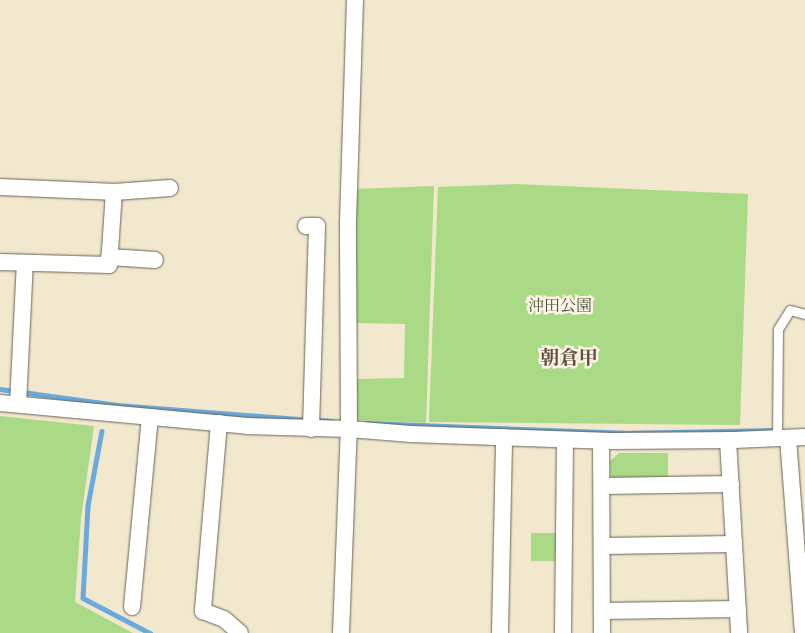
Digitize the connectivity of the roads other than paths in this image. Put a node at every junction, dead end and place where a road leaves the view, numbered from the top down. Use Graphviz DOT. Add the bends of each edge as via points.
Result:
graph roads {
  1 [pos="355,0"];
  2 [pos="0,187"];
  3 [pos="170,188"];
  4 [pos="114,192"];
  5 [pos="306,226"];
  6 [pos="109,258"];
  7 [pos="155,260"];
  8 [pos="0,262"];
  9 [pos="25,263"];
  10 [pos="805,314"];
  11 [pos="18,395"];
  12 [pos="0,403"];
  13 [pos="150,417"];
  14 [pos="219,423"];
  15 [pos="349,429"];
  16 [pos="311,430"];
  17 [pos="780,434"];
  18 [pos="805,436"];
  19 [pos="504,437"];
  20 [pos="565,440"];
  21 [pos="728,440"];
  22 [pos="601,441"];
  23 [pos="731,484"];
  24 [pos="602,486"];
  25 [pos="734,544"];
  26 [pos="603,546"];
  27 [pos="132,607"];
  28 [pos="738,609"];
  29 [pos="602,611"];
  30 [pos="240,633"];
  31 [pos="341,633"];
  32 [pos="500,633"];
  33 [pos="563,633"];
  34 [pos="602,633"];
  35 [pos="739,633"];
  36 [pos="802,633"];
  1 -- 15 [label="street" via="348,203"];
  2 -- 4 [label="street"];
  3 -- 4 [label="street"];
  4 -- 6 [label="street"];
  5 -- 16 [label="street" via="317,226"];
  6 -- 7 [label="street"];
  6 -- 9 [label="street" via="109,265"];
  8 -- 9 [label="street"];
  9 -- 11 [label="street"];
  10 -- 17 [label="lane" via="790,310 778,329"];
  11 -- 12 [label="street"];
  11 -- 13 [label="street"];
  13 -- 14 [label="street"];
  13 -- 27 [label="street"];
  14 -- 16 [label="street"];
  14 -- 30 [label="street" via="203,611 224,619"];
  15 -- 16 [label="street"];
  15 -- 19 [label="street"];
  15 -- 31 [label="street"];
  17 -- 18 [label="street"];
  17 -- 21 [label="street"];
  17 -- 36 [label="street"];
  19 -- 20 [label="street"];
  19 -- 32 [label="street"];
  20 -- 22 [label="street"];
  20 -- 33 [label="street"];
  21 -- 22 [label="street"];
  21 -- 23 [label="street"];
  22 -- 24 [label="street"];
  23 -- 24 [label="street"];
  23 -- 25 [label="street"];
  24 -- 26 [label="street"];
  25 -- 26 [label="street"];
  25 -- 28 [label="street"];
  26 -- 29 [label="street"];
  28 -- 29 [label="street"];
  28 -- 35 [label="street"];
  29 -- 34 [label="street"];
}
